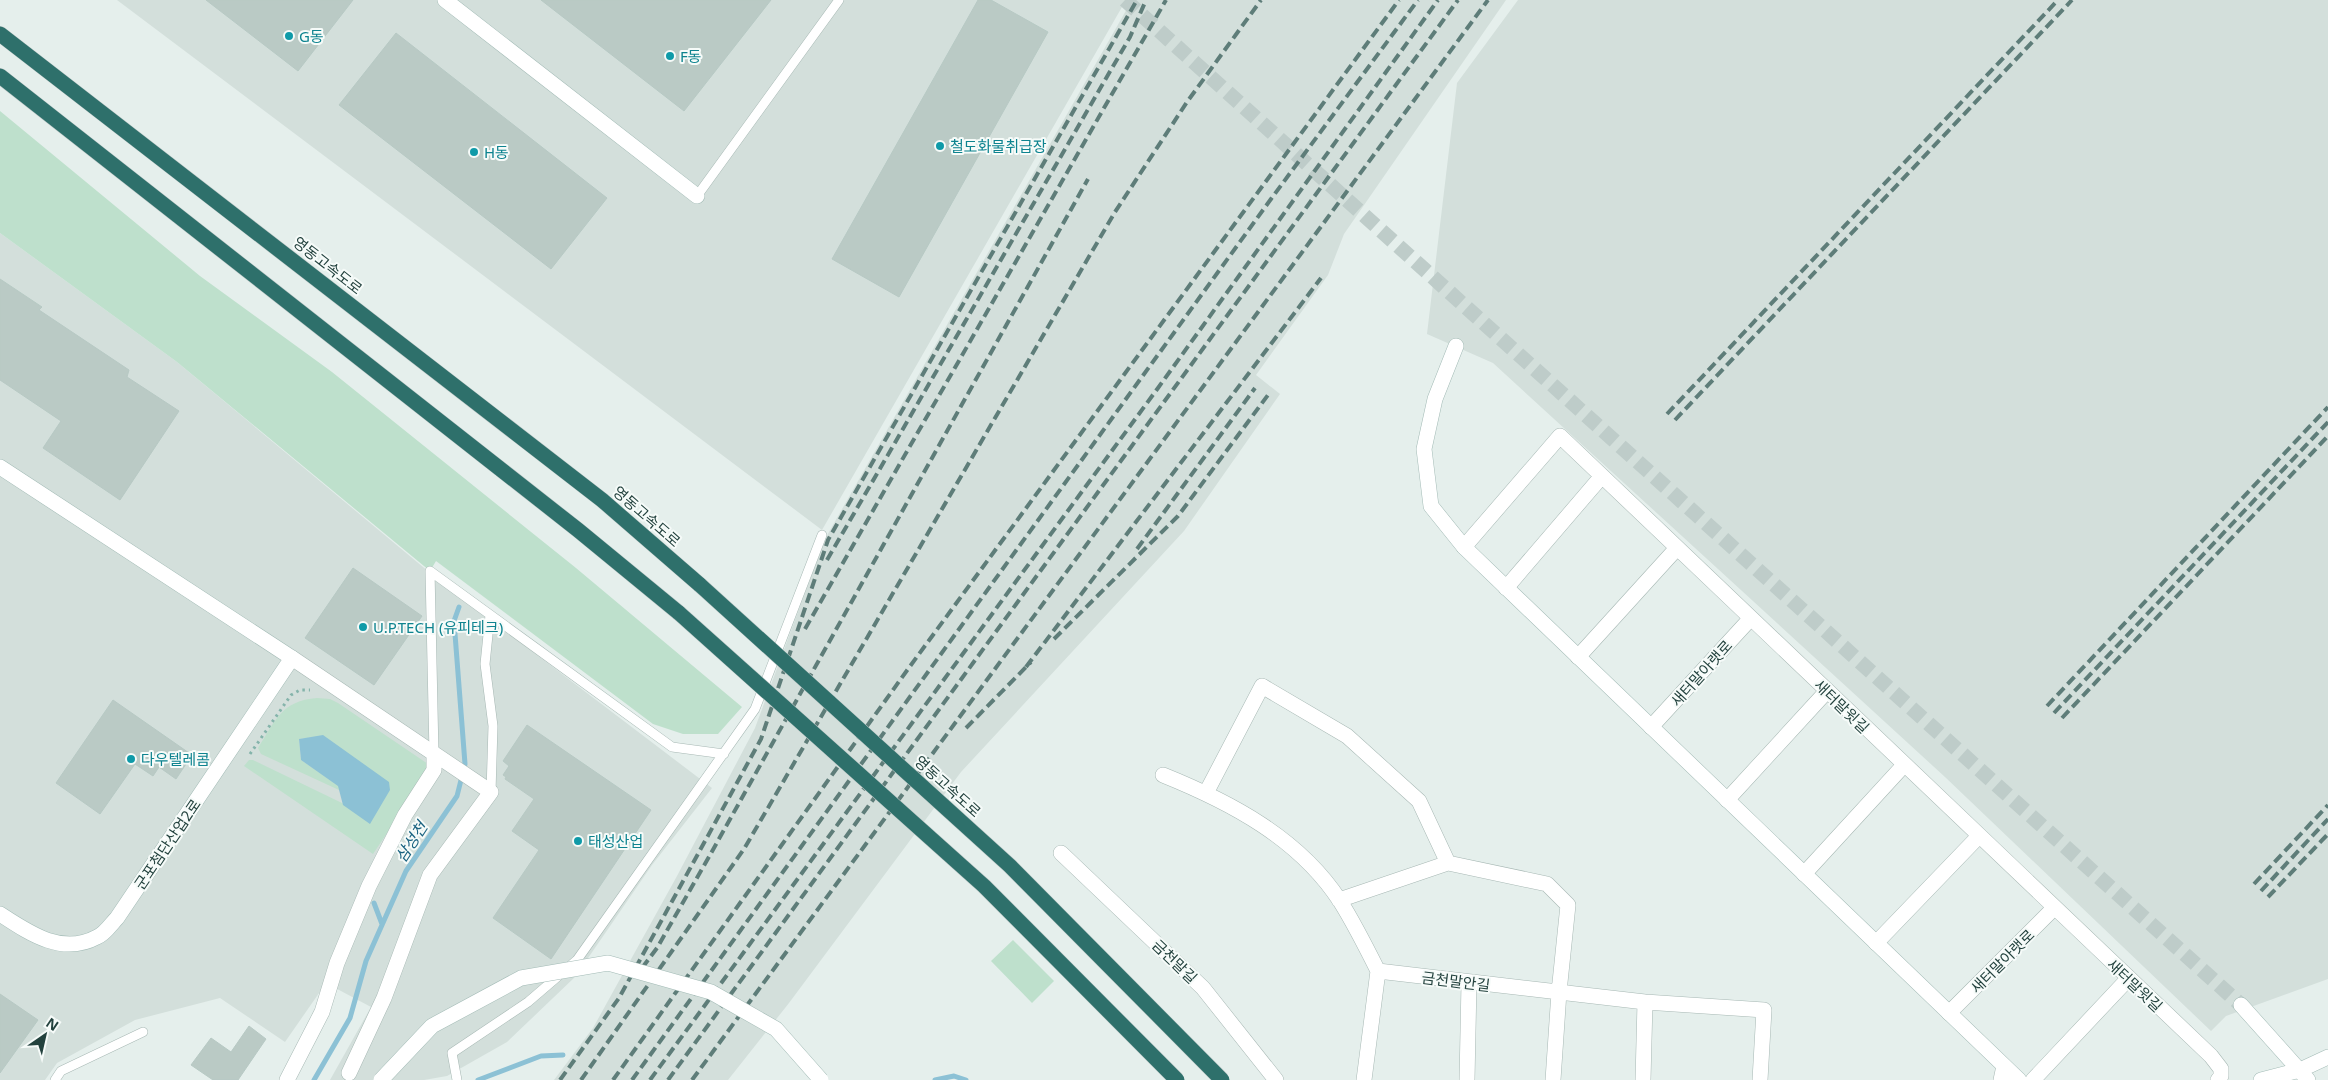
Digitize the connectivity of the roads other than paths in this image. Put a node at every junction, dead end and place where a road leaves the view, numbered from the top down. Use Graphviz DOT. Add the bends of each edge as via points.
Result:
graph roads {
  1 [pos="839,0"];
  2 [pos="450,2"];
  3 [pos="0,34"];
  4 [pos="0,76"];
  5 [pos="697,196"];
  6 [pos="1456,346"];
  7 [pos="0,467"];
  8 [pos="1602,476"];
  9 [pos="822,535"];
  10 [pos="1464,548"];
  11 [pos="1677,548"];
  12 [pos="1506,588"];
  13 [pos="490,615"];
  14 [pos="1750,618"];
  15 [pos="1578,657"];
  16 [pos="292,658"];
  17 [pos="1827,691"];
  18 [pos="1651,727"];
  19 [pos="434,754"];
  20 [pos="724,754"];
  21 [pos="1904,765"];
  22 [pos="1163,775"];
  23 [pos="491,792"];
  24 [pos="1206,793"];
  25 [pos="1727,800"];
  26 [pos="1979,836"];
  27 [pos="1062,853"];
  28 [pos="1448,863"];
  29 [pos="1804,874"];
  30 [pos="1340,900"];
  31 [pos="2054,908"];
  32 [pos="0,914"];
  33 [pos="1876,943"];
  34 [pos="1378,971"];
  35 [pos="2128,980"];
  36 [pos="1469,983"];
  37 [pos="1559,992"];
  38 [pos="1645,1002"];
  39 [pos="2241,1005"];
  40 [pos="1949,1013"];
  41 [pos="142,1032"];
  42 [pos="2328,1057"];
  43 [pos="349,1073"];
  44 [pos="2002,1073"];
  45 [pos="2304,1075"];
  46 [pos="457,1077"];
  47 [pos="55,1080"];
  48 [pos="288,1080"];
  49 [pos="380,1080"];
  50 [pos="820,1080"];
  51 [pos="1177,1080"];
  52 [pos="1222,1080"];
  53 [pos="1276,1080"];
  54 [pos="1364,1080"];
  55 [pos="1467,1080"];
  56 [pos="1553,1080"];
  57 [pos="1643,1080"];
  58 [pos="1760,1080"];
  59 [pos="2019,1080"];
  60 [pos="2033,1080"];
  61 [pos="2218,1080"];
  62 [pos="2261,1080"];
  1 -- 5 [label="lane"];
  2 -- 5 [label="street"];
  3 -- 52 [label="highway, 영동고속도로, bridge" via="602,500 1010,866"];
  4 -- 51 [label="highway, bridge" via="679,613 984,886"];
  6 -- 10 [label="street" via="1435,399 1424,449 1431,506"];
  7 -- 16 [label="street"];
  8 -- 10 [label="street, 새터말윗길" via="1560,436"];
  8 -- 11 [label="street, 새터말윗길"];
  8 -- 12 [label="street"];
  9 -- 20 [label="lane" via="755,709"];
  10 -- 12 [label="street"];
  11 -- 14 [label="street, 새터말윗길"];
  11 -- 15 [label="street"];
  12 -- 15 [label="street"];
  13 -- 19 [label="lane" via="430,571"];
  13 -- 20 [label="lane" via="672,747"];
  13 -- 23 [label="lane" via="485,664 493,726"];
  14 -- 17 [label="street, 새터말윗길"];
  14 -- 18 [label="street, 새터말아랫로"];
  15 -- 18 [label="street"];
  16 -- 19 [label="street"];
  16 -- 32 [label="street, 군포첨단산업2로" via="117,918 99,937 79,944 50,943"];
  17 -- 21 [label="street, 새터말윗길"];
  17 -- 25 [label="street"];
  18 -- 25 [label="street"];
  19 -- 23 [label="street"];
  19 -- 48 [label="street" via="434,770 405,815 369,886 337,963 322,1012"];
  20 -- 46 [label="lane" via="578,960 528,1002 452,1053"];
  21 -- 26 [label="street, 새터말윗길"];
  21 -- 29 [label="street"];
  22 -- 24 [label="street"];
  23 -- 43 [label="street" via="430,875 384,998"];
  24 -- 28 [label="street" via="1262,686 1347,736 1419,801"];
  24 -- 30 [label="street" via="1281,839 1310,864"];
  25 -- 29 [label="street"];
  26 -- 31 [label="street, 새터말윗길"];
  26 -- 33 [label="street"];
  27 -- 53 [label="street, 금천말길" via="1203,988"];
  28 -- 30 [label="street"];
  28 -- 37 [label="street" via="1547,884 1568,905"];
  29 -- 33 [label="street"];
  30 -- 34 [label="street"];
  31 -- 35 [label="street, 새터말윗길"];
  31 -- 40 [label="street, 새터말아랫로"];
  33 -- 40 [label="street"];
  34 -- 36 [label="street, 금천말안길"];
  34 -- 54 [label="street"];
  35 -- 60 [label="street"];
  35 -- 61 [label="street, 새터말윗길" via="2211,1056 2221,1070"];
  36 -- 37 [label="street, 금천말안길"];
  36 -- 55 [label="street"];
  37 -- 38 [label="street, 금천말안길"];
  37 -- 56 [label="street"];
  38 -- 57 [label="street"];
  38 -- 58 [label="street, 금천말안길" via="1764,1010"];
  39 -- 45 [label="street"];
  40 -- 44 [label="street"];
  41 -- 47 [label="lane" via="61,1071"];
  42 -- 45 [label="street"];
  44 -- 59 [label="street"];
  45 -- 62 [label="street"];
  49 -- 50 [label="street, bridge" via="432,1026 521,978 608,963 711,992 776,1029"];
}
